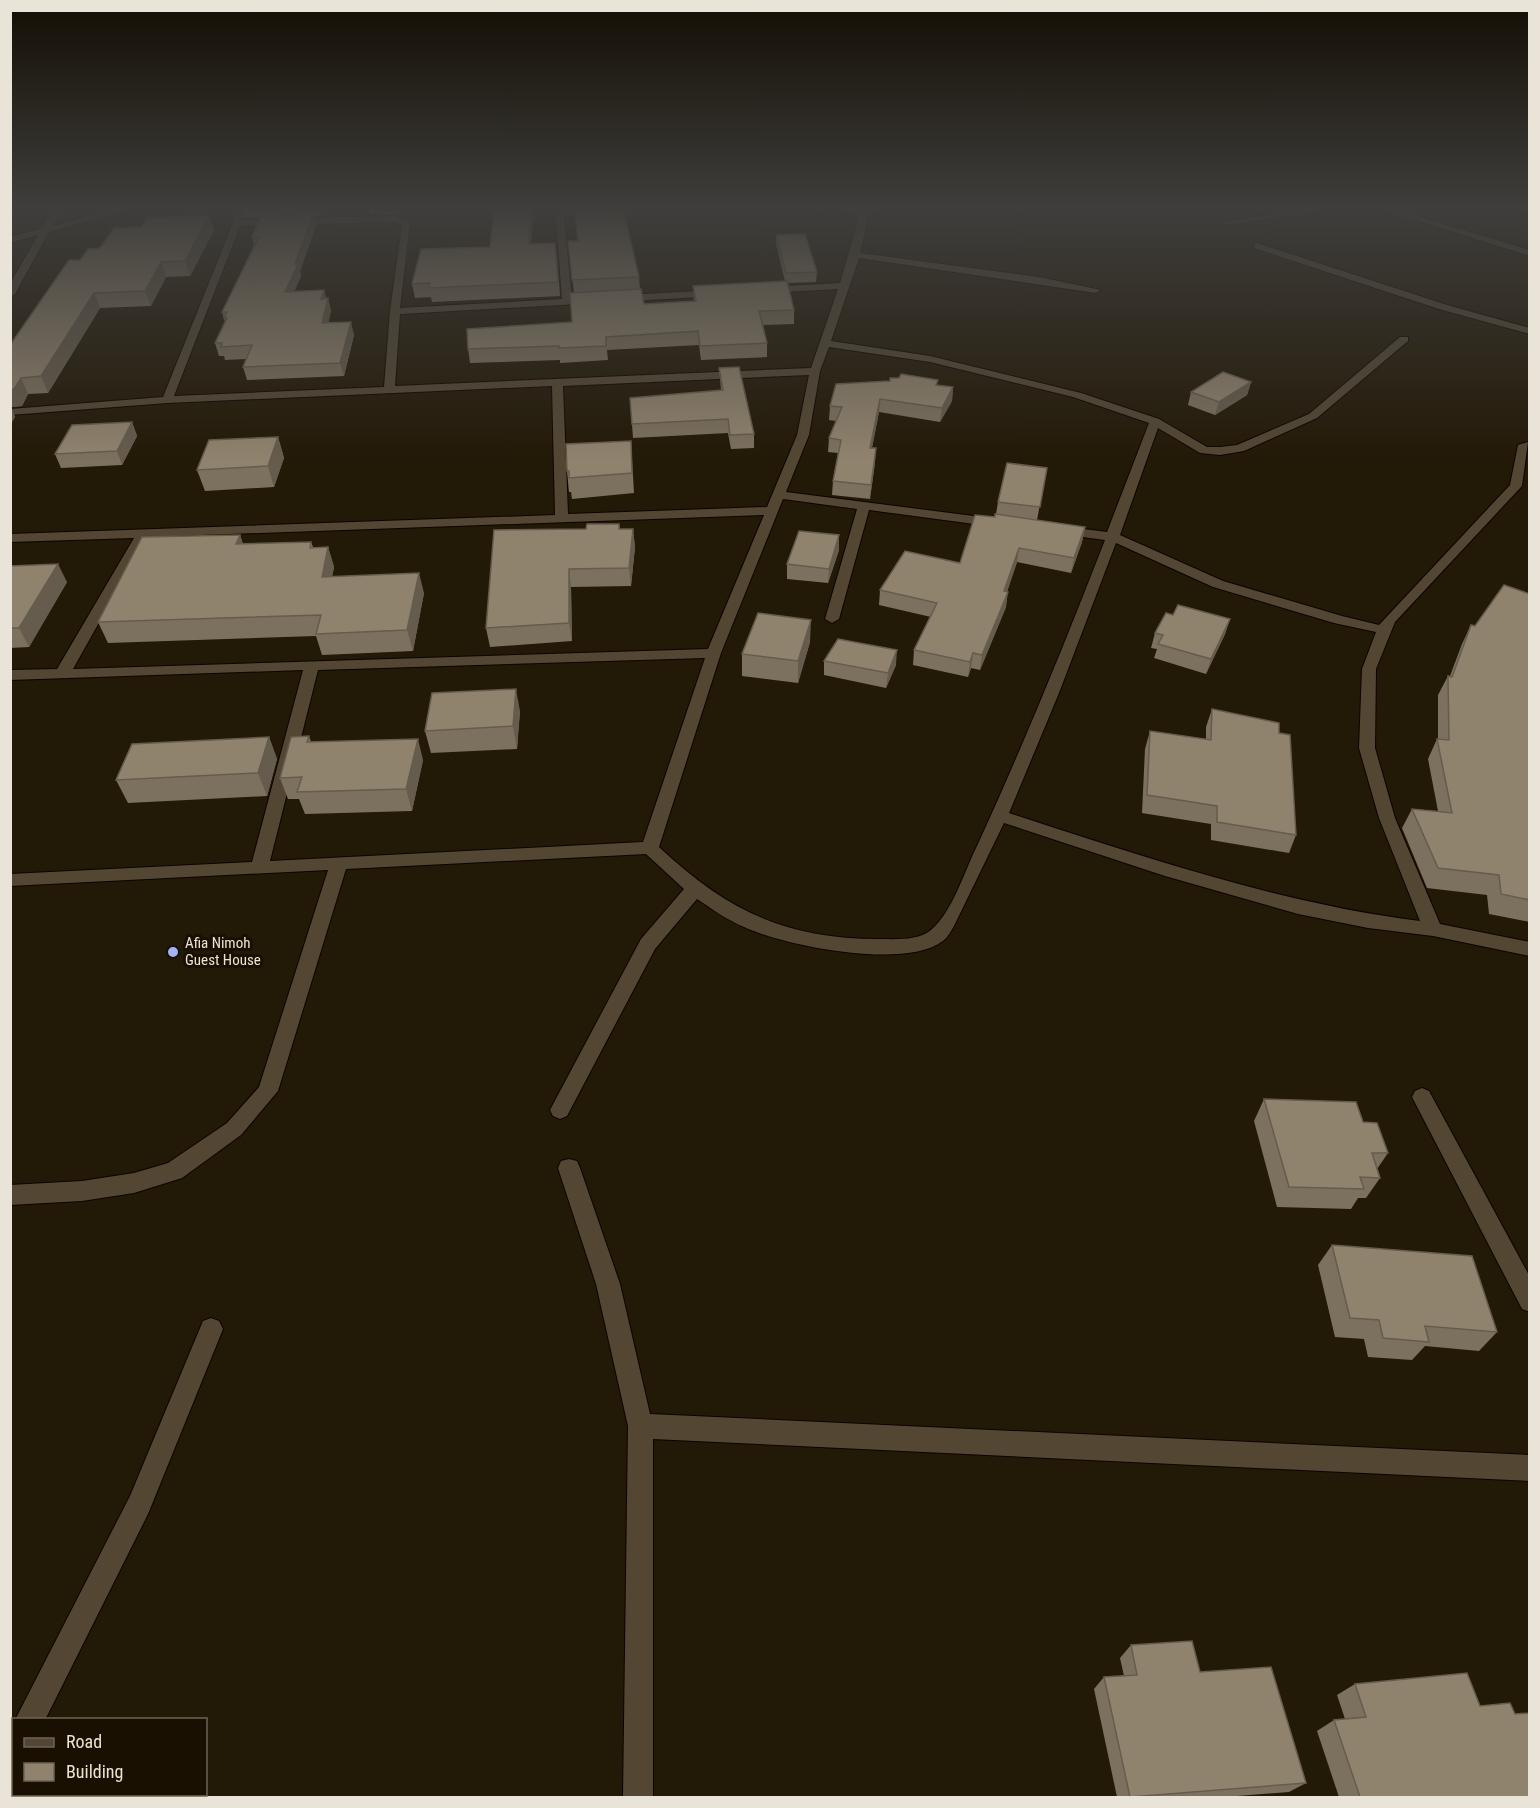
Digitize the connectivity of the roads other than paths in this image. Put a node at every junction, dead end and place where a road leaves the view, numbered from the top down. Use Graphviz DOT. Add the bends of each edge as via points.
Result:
graph roads {
  1 [pos="210,292"];
  2 [pos="397,292"];
  3 [pos="566,292"];
  4 [pos="728,292"];
  5 [pos="840,292"];
  6 [pos="1398,292"];
  7 [pos="567,301"];
  8 [pos="394,310"];
  9 [pos="1530,331"];
  10 [pos="1404,339"];
  11 [pos="826,343"];
  12 [pos="814,371"];
  13 [pos="557,382"];
  14 [pos="389,392"];
  15 [pos="168,400"];
  16 [pos="10,412"];
  17 [pos="1155,421"];
  18 [pos="1524,445"];
  19 [pos="778,495"];
  20 [pos="864,506"];
  21 [pos="772,511"];
  22 [pos="562,520"];
  23 [pos="1006,524"];
  24 [pos="1042,528"];
  25 [pos="142,535"];
  26 [pos="1113,537"];
  27 [pos="10,538"];
  28 [pos="832,619"];
  29 [pos="1384,630"];
  30 [pos="714,653"];
  31 [pos="312,666"];
  32 [pos="62,674"];
  33 [pos="10,675"];
  34 [pos="1000,816"];
  35 [pos="650,848"];
  36 [pos="339,864"];
  37 [pos="259,868"];
  38 [pos="10,880"];
  39 [pos="694,890"];
  40 [pos="1432,929"];
  41 [pos="1530,949"];
  42 [pos="1422,1097"];
  43 [pos="560,1110"];
  44 [pos="569,1168"];
  45 [pos="10,1195"];
  46 [pos="1530,1300"];
  47 [pos="211,1329"];
  48 [pos="640,1426"];
  49 [pos="1530,1468"];
  50 [pos="30,1718"];
  51 [pos="638,1797"];
  1 -- 15 [label="street"];
  2 -- 8 [label="street"];
  3 -- 7 [label="street"];
  4 -- 7 [label="street"];
  5 -- 11 [label="street"];
  6 -- 9 [label="street"];
  7 -- 8 [label="street"];
  8 -- 14 [label="street"];
  10 -- 17 [label="street" via="1313,416 1240,448 1204,450"];
  11 -- 12 [label="street"];
  11 -- 17 [label="street" via="930,359 1077,394"];
  12 -- 13 [label="street"];
  12 -- 19 [label="street" via="802,435"];
  13 -- 14 [label="street"];
  13 -- 22 [label="street"];
  14 -- 15 [label="street"];
  15 -- 16 [label="street"];
  17 -- 26 [label="street"];
  18 -- 29 [label="street" via="1516,486 1388,621"];
  19 -- 20 [label="street"];
  19 -- 21 [label="street"];
  20 -- 23 [label="street"];
  20 -- 28 [label="street"];
  21 -- 22 [label="street"];
  21 -- 30 [label="street"];
  22 -- 25 [label="street"];
  24 -- 26 [label="street"];
  25 -- 27 [label="street"];
  25 -- 32 [label="street"];
  26 -- 29 [label="street" via="1218,584"];
  26 -- 34 [label="street"];
  29 -- 40 [label="street" via="1369,669 1367,748 1387,818"];
  30 -- 31 [label="street"];
  30 -- 35 [label="street"];
  31 -- 32 [label="street"];
  31 -- 37 [label="street"];
  32 -- 33 [label="street"];
  34 -- 39 [label="street" via="966,888 938,935 920,943 852,946 761,929"];
  34 -- 40 [label="street" via="1171,872 1298,907"];
  35 -- 36 [label="street"];
  35 -- 39 [label="street"];
  36 -- 37 [label="street"];
  36 -- 45 [label="street" via="268,1091 234,1129 174,1171 134,1183"];
  37 -- 38 [label="street"];
  39 -- 43 [label="street" via="648,944"];
  40 -- 41 [label="street"];
  42 -- 46 [label="street"];
  44 -- 48 [label="street" via="608,1284"];
  47 -- 50 [label="street" via="139,1505"];
  48 -- 49 [label="street"];
  48 -- 51 [label="street"];
}
